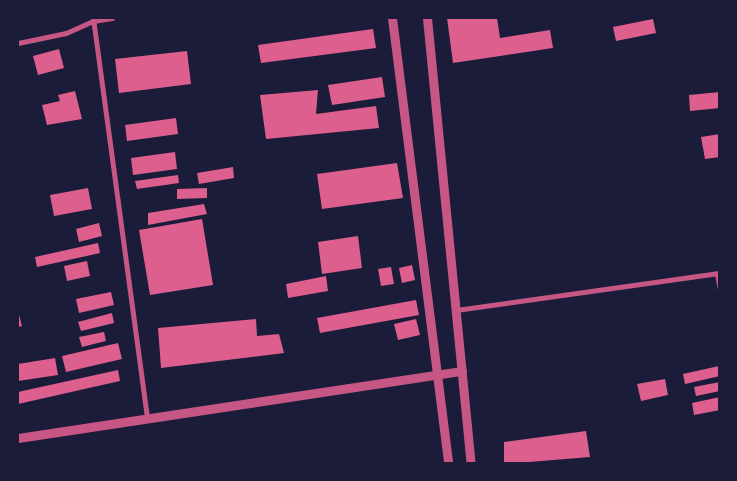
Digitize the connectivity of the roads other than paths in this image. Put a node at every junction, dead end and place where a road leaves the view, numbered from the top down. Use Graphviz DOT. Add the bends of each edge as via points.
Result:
graph roads {
  1 [pos="112,18"];
  2 [pos="392,18"];
  3 [pos="427,18"];
  4 [pos="93,19"];
  5 [pos="18,43"];
  6 [pos="718,273"];
  7 [pos="720,289"];
  8 [pos="456,310"];
  9 [pos="462,371"];
  10 [pos="438,374"];
  11 [pos="147,416"];
  12 [pos="18,438"];
  13 [pos="448,464"];
  14 [pos="471,464"];
  1 -- 4 [label="street"];
  2 -- 10 [label="street"];
  3 -- 8 [label="street"];
  4 -- 5 [label="street" via="66,33"];
  4 -- 11 [label="street"];
  6 -- 7 [label="street"];
  6 -- 8 [label="street"];
  8 -- 9 [label="street"];
  9 -- 10 [label="street"];
  9 -- 14 [label="street"];
  10 -- 11 [label="street"];
  10 -- 13 [label="street"];
  11 -- 12 [label="street"];
}
